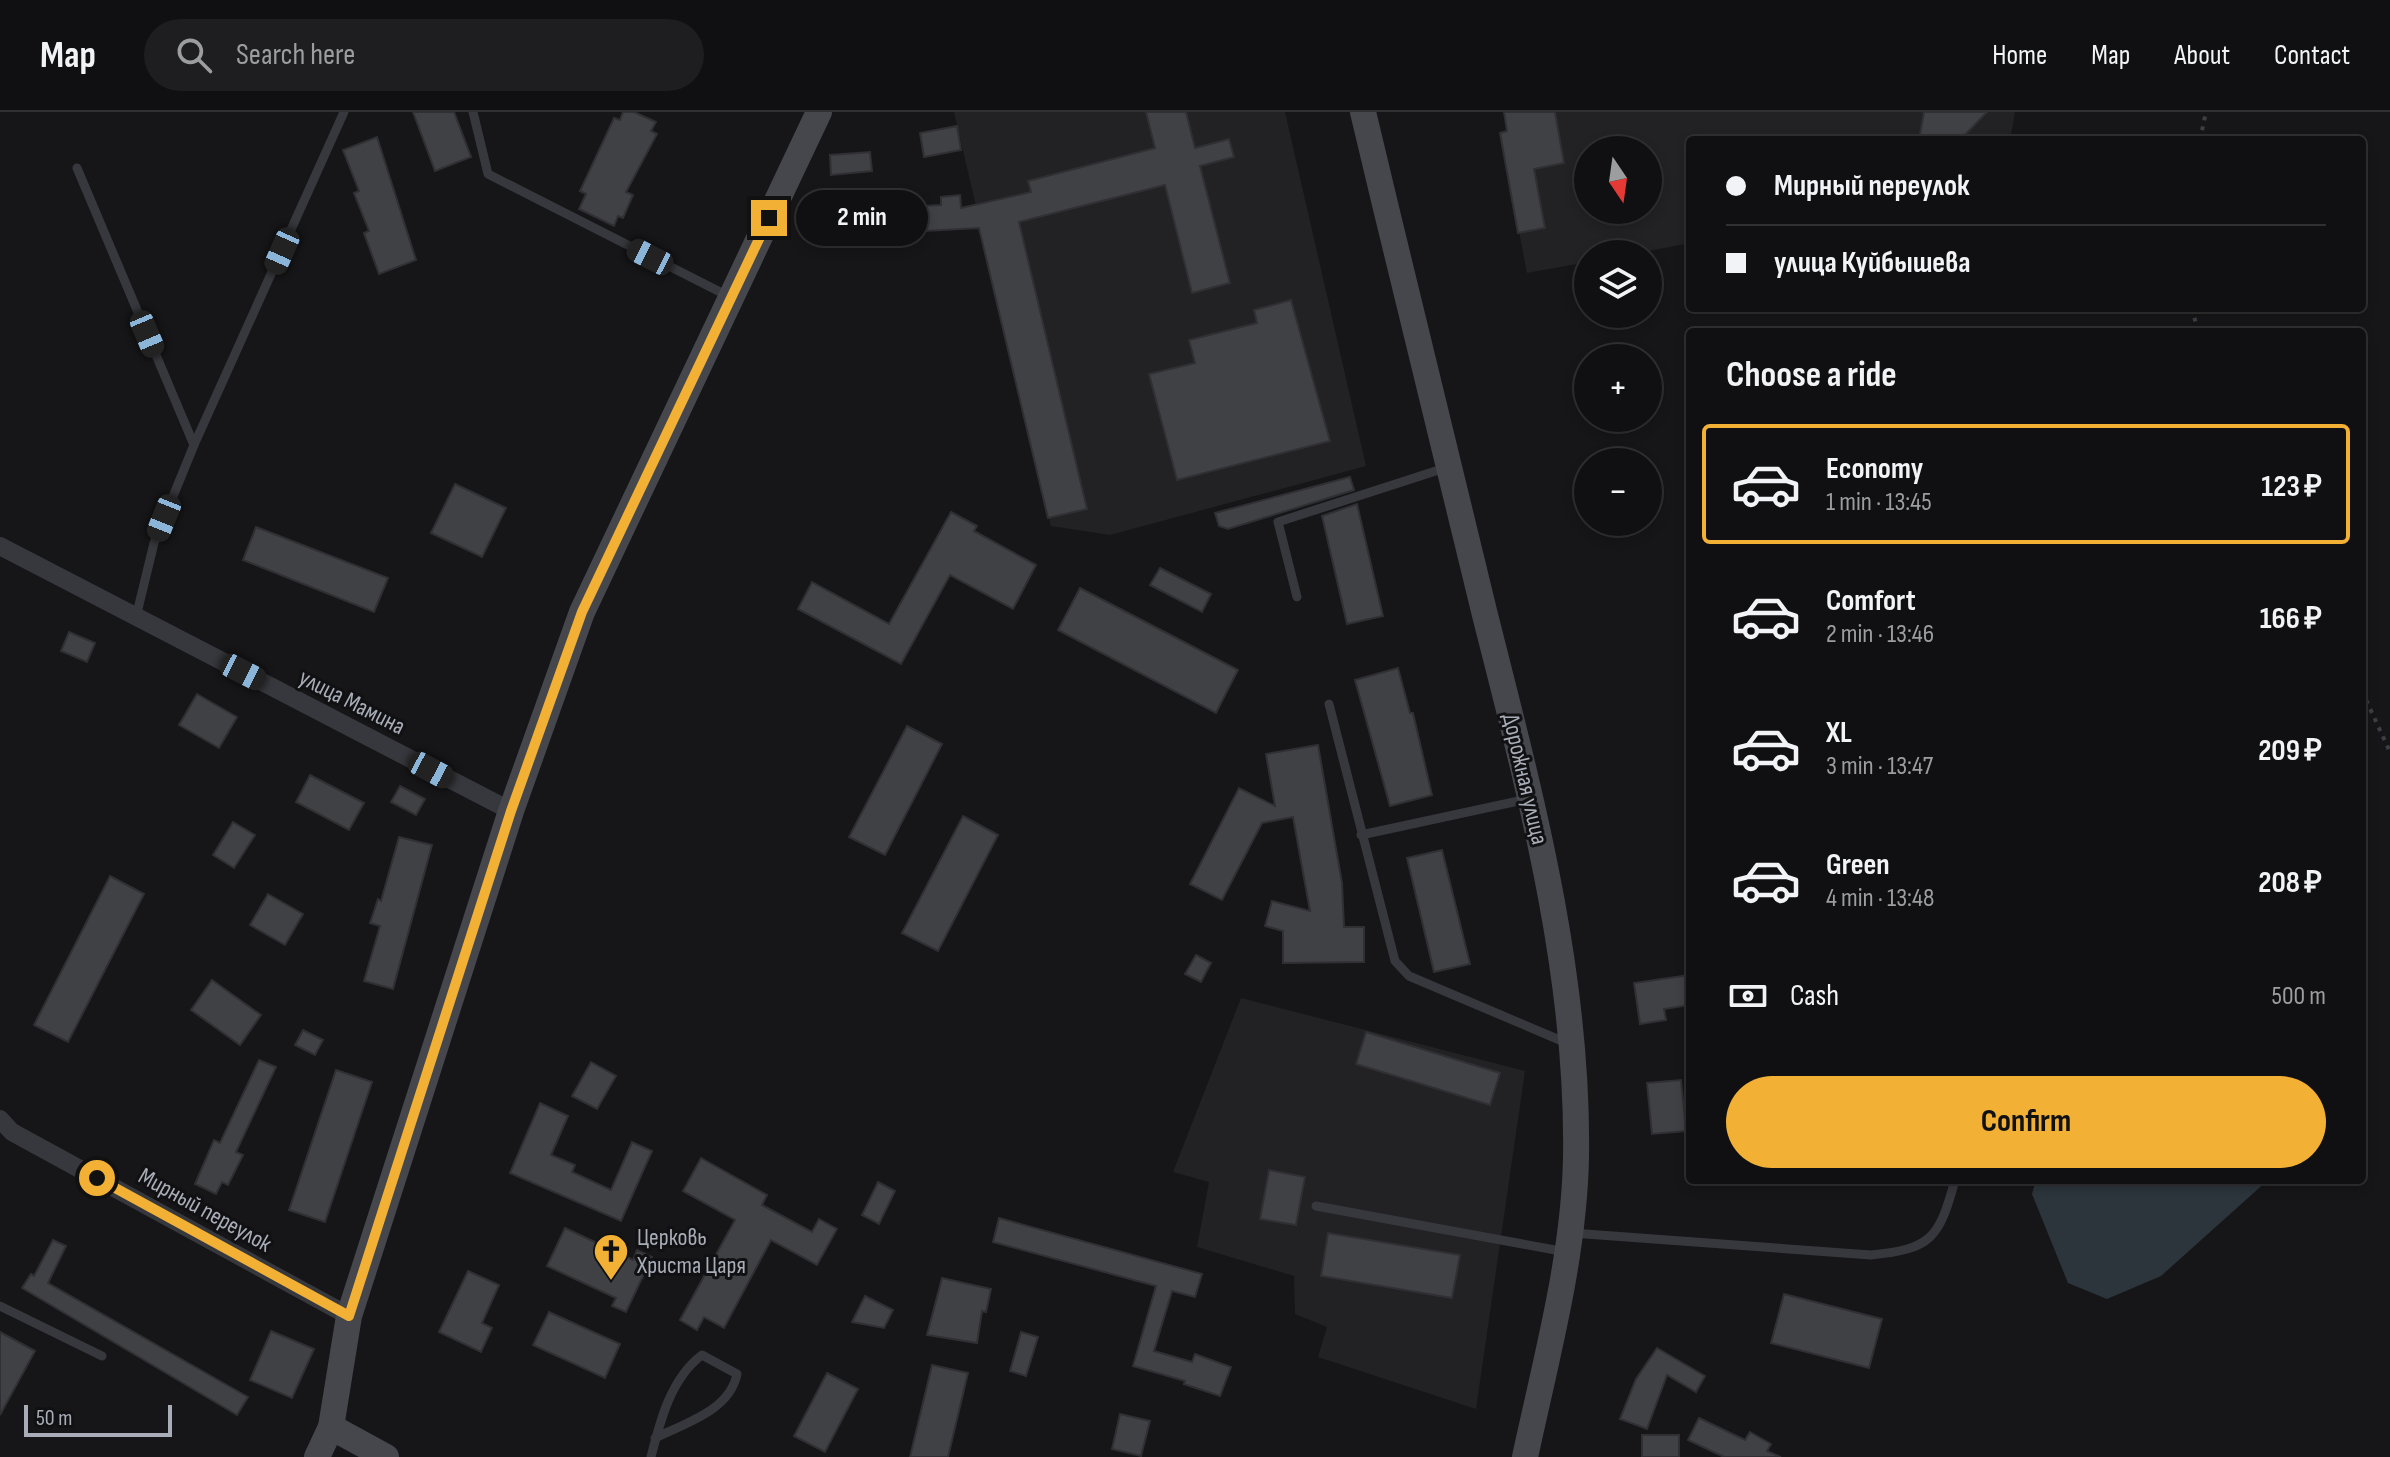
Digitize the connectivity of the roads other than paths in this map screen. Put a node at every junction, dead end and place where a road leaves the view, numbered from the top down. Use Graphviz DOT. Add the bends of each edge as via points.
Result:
graph roads {
  1 [pos="344,112"];
  2 [pos="473,112"];
  3 [pos="819,112"];
  4 [pos="1363,112"];
  5 [pos="77,168"];
  6 [pos="731,298"];
  7 [pos="194,445"];
  8 [pos="1449,467"];
  9 [pos="0,546"];
  10 [pos="1297,597"];
  11 [pos="136,617"];
  12 [pos="1329,704"];
  13 [pos="1531,798"];
  14 [pos="511,811"];
  15 [pos="1361,835"];
  16 [pos="1572,1045"];
  17 [pos="0,1119"];
  18 [pos="1954,1184"];
  19 [pos="1316,1206"];
  20 [pos="1567,1242"];
  21 [pos="0,1306"];
  22 [pos="349,1316"];
  23 [pos="102,1356"];
  24 [pos="331,1427"];
  25 [pos="655,1438"];
  26 [pos="317,1457"];
  27 [pos="386,1457"];
  28 [pos="651,1457"];
  29 [pos="1525,1457"];
  1 -- 7 [label="lane"];
  2 -- 6 [label="lane" via="488,174"];
  3 -- 6 [label="street"];
  4 -- 8 [label="street, Дорожная улица"];
  5 -- 7 [label="lane"];
  6 -- 14 [label="street" via="582,612"];
  7 -- 11 [label="lane" via="154,543"];
  8 -- 10 [label="lane" via="1278,522"];
  8 -- 13 [label="street, Дорожная улица"];
  9 -- 11 [label="street, улица Мамина"];
  11 -- 14 [label="street, улица Мамина"];
  12 -- 15 [label="lane"];
  13 -- 15 [label="lane"];
  13 -- 16 [label="street, Дорожная улица"];
  14 -- 22 [label="street"];
  15 -- 16 [label="lane" via="1402,972"];
  16 -- 20 [label="street, Дорожная улица" via="1576,1160"];
  17 -- 22 [label="street, Мирный переулок" via="12,1132"];
  18 -- 20 [label="lane" via="1928,1242 1910,1251 1842,1254"];
  19 -- 20 [label="lane"];
  20 -- 29 [label="street, Дорожная улица"];
  21 -- 23 [label="lane"];
  22 -- 24 [label="street"];
  24 -- 26 [label="street"];
  24 -- 27 [label="street"];
  25 -- 25 [label="lane" via="677,1382 690,1364 702,1355 737,1374 734,1391 711,1410"];
  25 -- 28 [label="lane"];
}
